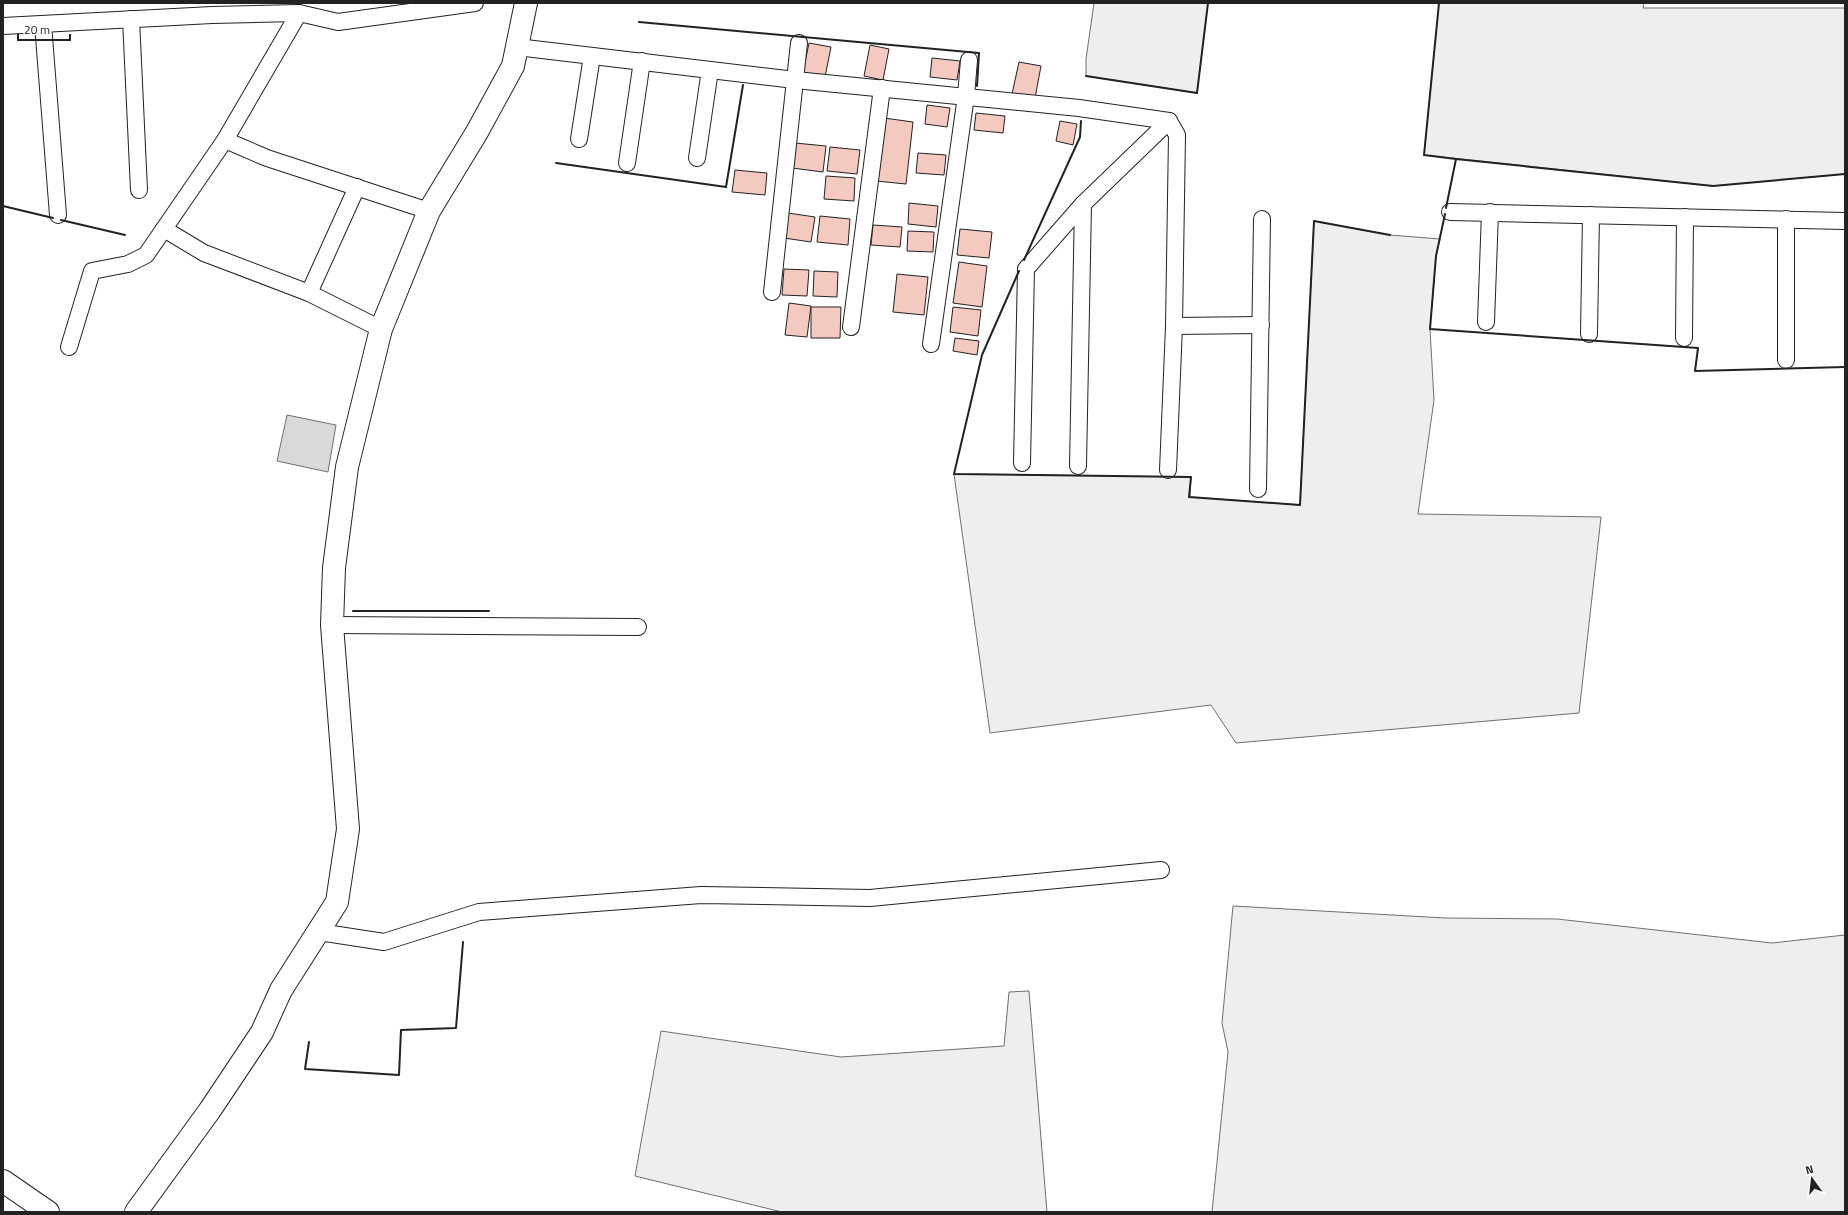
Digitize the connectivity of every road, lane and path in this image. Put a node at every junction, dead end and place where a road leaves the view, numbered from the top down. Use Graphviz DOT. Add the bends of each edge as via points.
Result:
graph roads {
  1 [pos="475,3"];
  2 [pos="526,3"];
  3 [pos="299,13"];
  4 [pos="131,19"];
  5 [pos="43,24"];
  6 [pos="3,26"];
  7 [pos="799,43"];
  8 [pos="517,47"];
  9 [pos="592,56"];
  10 [pos="969,60"];
  11 [pos="642,62"];
  12 [pos="710,70"];
  13 [pos="795,80"];
  14 [pos="882,88"];
  15 [pos="966,96"];
  16 [pos="1169,121"];
  17 [pos="579,139"];
  18 [pos="225,140"];
  19 [pos="697,158"];
  20 [pos="627,163"];
  21 [pos="357,187"];
  22 [pos="139,190"];
  23 [pos="1083,204"];
  24 [pos="429,211"];
  25 [pos="1450,212"];
  26 [pos="1490,212"];
  27 [pos="58,215"];
  28 [pos="1592,215"];
  29 [pos="1685,217"];
  30 [pos="1262,219"];
  31 [pos="1786,220"];
  32 [pos="1845,221"];
  33 [pos="164,229"];
  34 [pos="772,292"];
  35 [pos="309,293"];
  36 [pos="1486,322"];
  37 [pos="1261,325"];
  38 [pos="1174,326"];
  39 [pos="851,327"];
  40 [pos="381,329"];
  41 [pos="1589,334"];
  42 [pos="1684,338"];
  43 [pos="931,344"];
  44 [pos="69,347"];
  45 [pos="1786,360"];
  46 [pos="1022,462"];
  47 [pos="1078,466"];
  48 [pos="1168,470"];
  49 [pos="1258,489"];
  50 [pos="332,625"];
  51 [pos="638,627"];
  52 [pos="1161,870"];
  53 [pos="318,932"];
  54 [pos="4,1183"];
  55 [pos="48,1212"];
  56 [pos="136,1212"];
  1 -- 3 [label="street" via="338,22"];
  2 -- 8 [label="main road"];
  3 -- 4 [label="street" via="212,14"];
  3 -- 18 [label="street"];
  4 -- 5 [label="street"];
  4 -- 22 [label="street"];
  5 -- 6 [label="street"];
  5 -- 27 [label="street"];
  7 -- 13 [label="street"];
  8 -- 9 [label="street"];
  8 -- 24 [label="main road" via="513,66 478,132"];
  9 -- 11 [label="street"];
  9 -- 17 [label="street"];
  10 -- 15 [label="street"];
  11 -- 12 [label="street"];
  11 -- 20 [label="street"];
  12 -- 13 [label="street"];
  12 -- 19 [label="street"];
  13 -- 14 [label="street"];
  13 -- 34 [label="street"];
  14 -- 15 [label="street"];
  14 -- 39 [label="street"];
  15 -- 16 [label="street"];
  15 -- 43 [label="street"];
  16 -- 23 [label="street"];
  16 -- 38 [label="street" via="1177,135"];
  18 -- 21 [label="street" via="267,158"];
  18 -- 33 [label="street"];
  21 -- 24 [label="street"];
  21 -- 35 [label="street"];
  23 -- 46 [label="street" via="1026,268"];
  23 -- 47 [label="street"];
  24 -- 40 [label="main road"];
  25 -- 26 [label="street"];
  26 -- 28 [label="street"];
  26 -- 36 [label="street"];
  28 -- 29 [label="street"];
  28 -- 41 [label="street"];
  29 -- 31 [label="street"];
  29 -- 42 [label="street"];
  30 -- 37 [label="street"];
  31 -- 32 [label="street"];
  31 -- 45 [label="street"];
  33 -- 35 [label="street" via="204,253"];
  33 -- 44 [label="street" via="146,255 128,264 92,271"];
  35 -- 40 [label="street"];
  37 -- 38 [label="street"];
  37 -- 49 [label="street"];
  38 -- 48 [label="street"];
  40 -- 50 [label="main road" via="347,467 334,568"];
  50 -- 51 [label="street"];
  50 -- 53 [label="main road" via="348,829 337,902"];
  52 -- 53 [label="street" via="870,898 701,896 479,912 384,942"];
  53 -- 56 [label="main road" via="281,990 262,1032 210,1110"];
  54 -- 55 [label="main road"];
}
